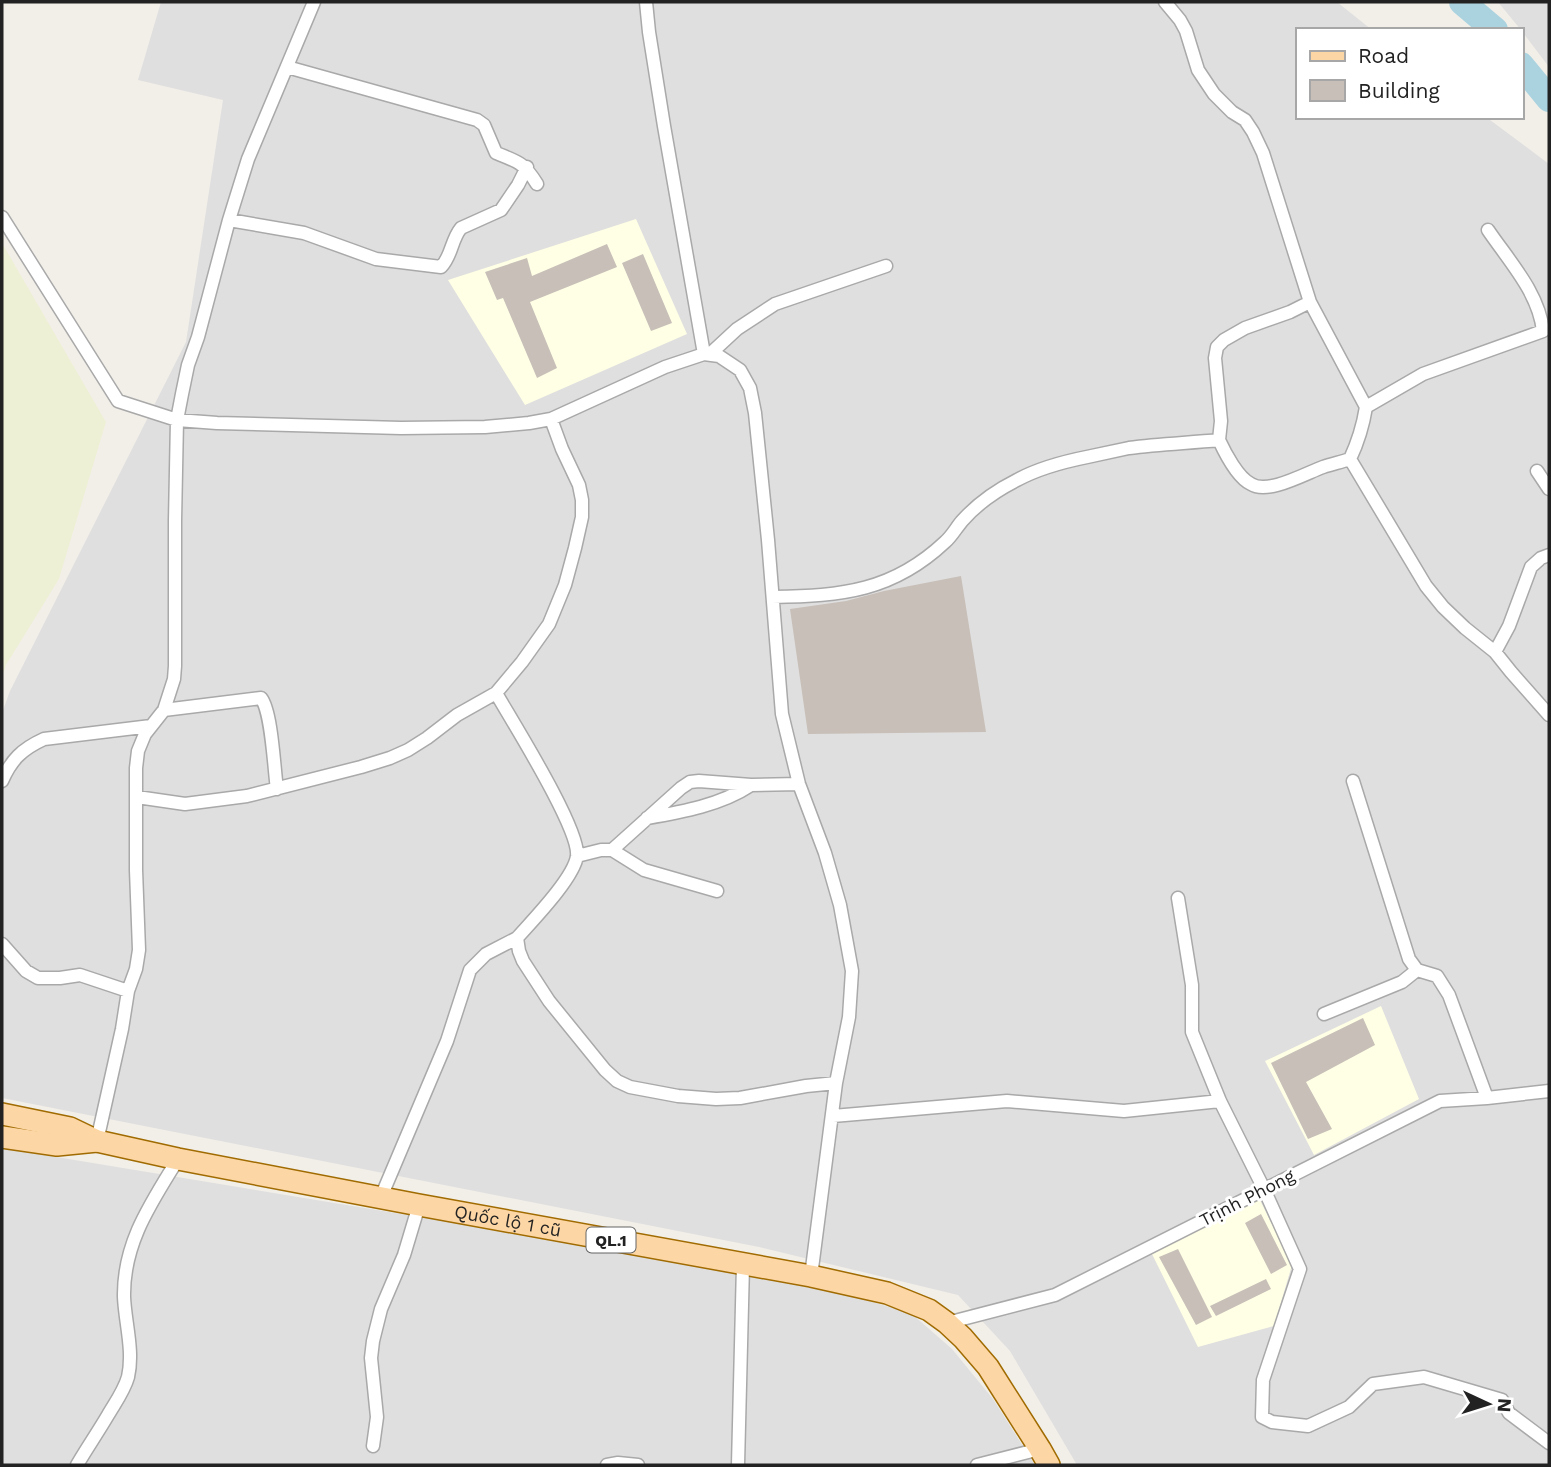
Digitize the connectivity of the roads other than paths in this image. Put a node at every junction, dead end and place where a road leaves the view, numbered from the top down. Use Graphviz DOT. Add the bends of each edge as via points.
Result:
graph roads {
  1 [pos="314,2"];
  2 [pos="646,2"];
  3 [pos="1165,2"];
  4 [pos="287,67"];
  5 [pos="527,167"];
  6 [pos="537,184"];
  7 [pos="2,217"];
  8 [pos="229,220"];
  9 [pos="1488,230"];
  10 [pos="886,266"];
  11 [pos="1310,302"];
  12 [pos="707,354"];
  13 [pos="1366,407"];
  14 [pos="551,419"];
  15 [pos="177,420"];
  16 [pos="1219,440"];
  17 [pos="1350,459"];
  18 [pos="1537,471"];
  19 [pos="1549,489"];
  20 [pos="1549,555"];
  21 [pos="773,597"];
  22 [pos="1495,652"];
  23 [pos="496,693"];
  24 [pos="164,710"];
  25 [pos="1549,715"];
  26 [pos="150,726"];
  27 [pos="1353,781"];
  28 [pos="2,782"];
  29 [pos="751,785"];
  30 [pos="799,785"];
  31 [pos="277,789"];
  32 [pos="137,797"];
  33 [pos="647,818"];
  34 [pos="612,850"];
  35 [pos="577,856"];
  36 [pos="717,891"];
  37 [pos="1178,898"];
  38 [pos="517,938"];
  39 [pos="2,944"];
  40 [pos="1417,970"];
  41 [pos="128,991"];
  42 [pos="1324,1014"];
  43 [pos="836,1083"];
  44 [pos="1549,1091"];
  45 [pos="1487,1098"];
  46 [pos="1220,1101"];
  47 [pos="2,1114"];
  48 [pos="833,1116"];
  49 [pos="2,1137"];
  50 [pos="97,1142"];
  51 [pos="178,1159"];
  52 [pos="1264,1189"];
  53 [pos="381,1197"];
  54 [pos="419,1205"];
  55 [pos="743,1265"];
  56 [pos="811,1276"];
  57 [pos="947,1323"];
  58 [pos="1549,1443"];
  59 [pos="373,1446"];
  60 [pos="1044,1457"];
  61 [pos="77,1465"];
  62 [pos="607,1465"];
  63 [pos="638,1465"];
  64 [pos="738,1465"];
  65 [pos="977,1465"];
  1 -- 4 [label="street"];
  2 -- 12 [label="street"];
  3 -- 11 [label="street" via="1186,31 1198,70 1210,88 1253,132"];
  4 -- 5 [label="street" via="477,120 484,125 496,153"];
  4 -- 8 [label="street" via="248,159"];
  5 -- 6 [label="street"];
  5 -- 8 [label="street" via="501,210 457,231 440,267 376,259 304,233"];
  7 -- 15 [label="street" via="118,401"];
  8 -- 15 [label="street"];
  9 -- 13 [label="street" via="1530,290 1543,331 1423,374"];
  10 -- 12 [label="street" via="775,304"];
  11 -- 13 [label="street"];
  11 -- 16 [label="street" via="1234,333 1217,346"];
  12 -- 14 [label="street" via="665,367"];
  12 -- 21 [label="street" via="740,370 750,388"];
  13 -- 17 [label="street"];
  14 -- 15 [label="street" via="485,427 401,428"];
  14 -- 23 [label="street" via="579,485 582,517 565,585 549,624"];
  15 -- 24 [label="street" via="175,666"];
  16 -- 17 [label="street" via="1241,475 1251,485 1262,487"];
  16 -- 21 [label="street" via="1129,448 1040,469 984,500 931,555 891,579 841,593"];
  17 -- 22 [label="street" via="1426,586"];
  18 -- 19 [label="street"];
  20 -- 22 [label="street" via="1531,567"];
  21 -- 30 [label="street" via="782,714"];
  22 -- 25 [label="street"];
  23 -- 31 [label="street" via="390,758"];
  23 -- 35 [label="street" via="569,824"];
  24 -- 26 [label="street"];
  24 -- 31 [label="street" via="261,698 268,716"];
  26 -- 28 [label="street" via="44,739 12,761"];
  26 -- 32 [label="street" via="138,751"];
  27 -- 40 [label="street" via="1409,959"];
  29 -- 30 [label="street"];
  29 -- 33 [label="street" via="736,795"];
  29 -- 33 [label="street" via="690,782"];
  30 -- 43 [label="street" via="825,853 850,961 849,1017"];
  31 -- 32 [label="street" via="184,804"];
  32 -- 41 [label="street" via="139,950"];
  33 -- 34 [label="street"];
  34 -- 35 [label="street"];
  34 -- 36 [label="street" via="644,870"];
  35 -- 38 [label="street" via="569,874"];
  37 -- 46 [label="street" via="1192,985 1192,1032"];
  38 -- 43 [label="street" via="523,961 549,1001 605,1070 630,1087 716,1099"];
  38 -- 53 [label="street" via="486,954 470,970 447,1041"];
  39 -- 41 [label="street" via="38,978 80,975"];
  40 -- 42 [label="street" via="1402,982"];
  40 -- 45 [label="street" via="1437,976 1449,995"];
  41 -- 50 [label="street"];
  43 -- 48 [label="street"];
  44 -- 45 [label="street, Trịnh Phong"];
  45 -- 52 [label="street, Trịnh Phong" via="1440,1101"];
  46 -- 48 [label="street" via="1124,1111 1007,1101"];
  46 -- 52 [label="street"];
  47 -- 50 [label="main road, Quốc lộ 1 cũ / QL.1" via="70,1128"];
  48 -- 56 [label="street"];
  49 -- 50 [label="main road, Quốc lộ 1 cũ / QL.1" via="57,1145"];
  50 -- 51 [label="main road, Quốc lộ 1 cũ / QL.1"];
  51 -- 53 [label="main road, Quốc lộ 1 cũ / QL.1"];
  51 -- 61 [label="street" via="147,1210 124,1272 126,1381"];
  52 -- 57 [label="street, Trịnh Phong" via="1055,1295"];
  52 -- 58 [label="street" via="1300,1269 1263,1380 1262,1417 1308,1426 1349,1407 1373,1384 1424,1377 1502,1401 1509,1413"];
  53 -- 54 [label="main road, Quốc lộ 1 cũ / QL.1"];
  54 -- 55 [label="main road, Quốc lộ 1 cũ / QL.1"];
  54 -- 59 [label="street" via="373,1341 377,1417"];
  55 -- 56 [label="main road, Quốc lộ 1 cũ / QL.1"];
  55 -- 64 [label="street"];
  56 -- 57 [label="main road, Quốc lộ 1 cũ / QL.1" via="887,1293 929,1310"];
  57 -- 60 [label="main road, Quốc lộ 1 cũ / QL.1" via="988,1367"];
  60 -- 65 [label="street"];
  62 -- 63 [label="street"];
}
